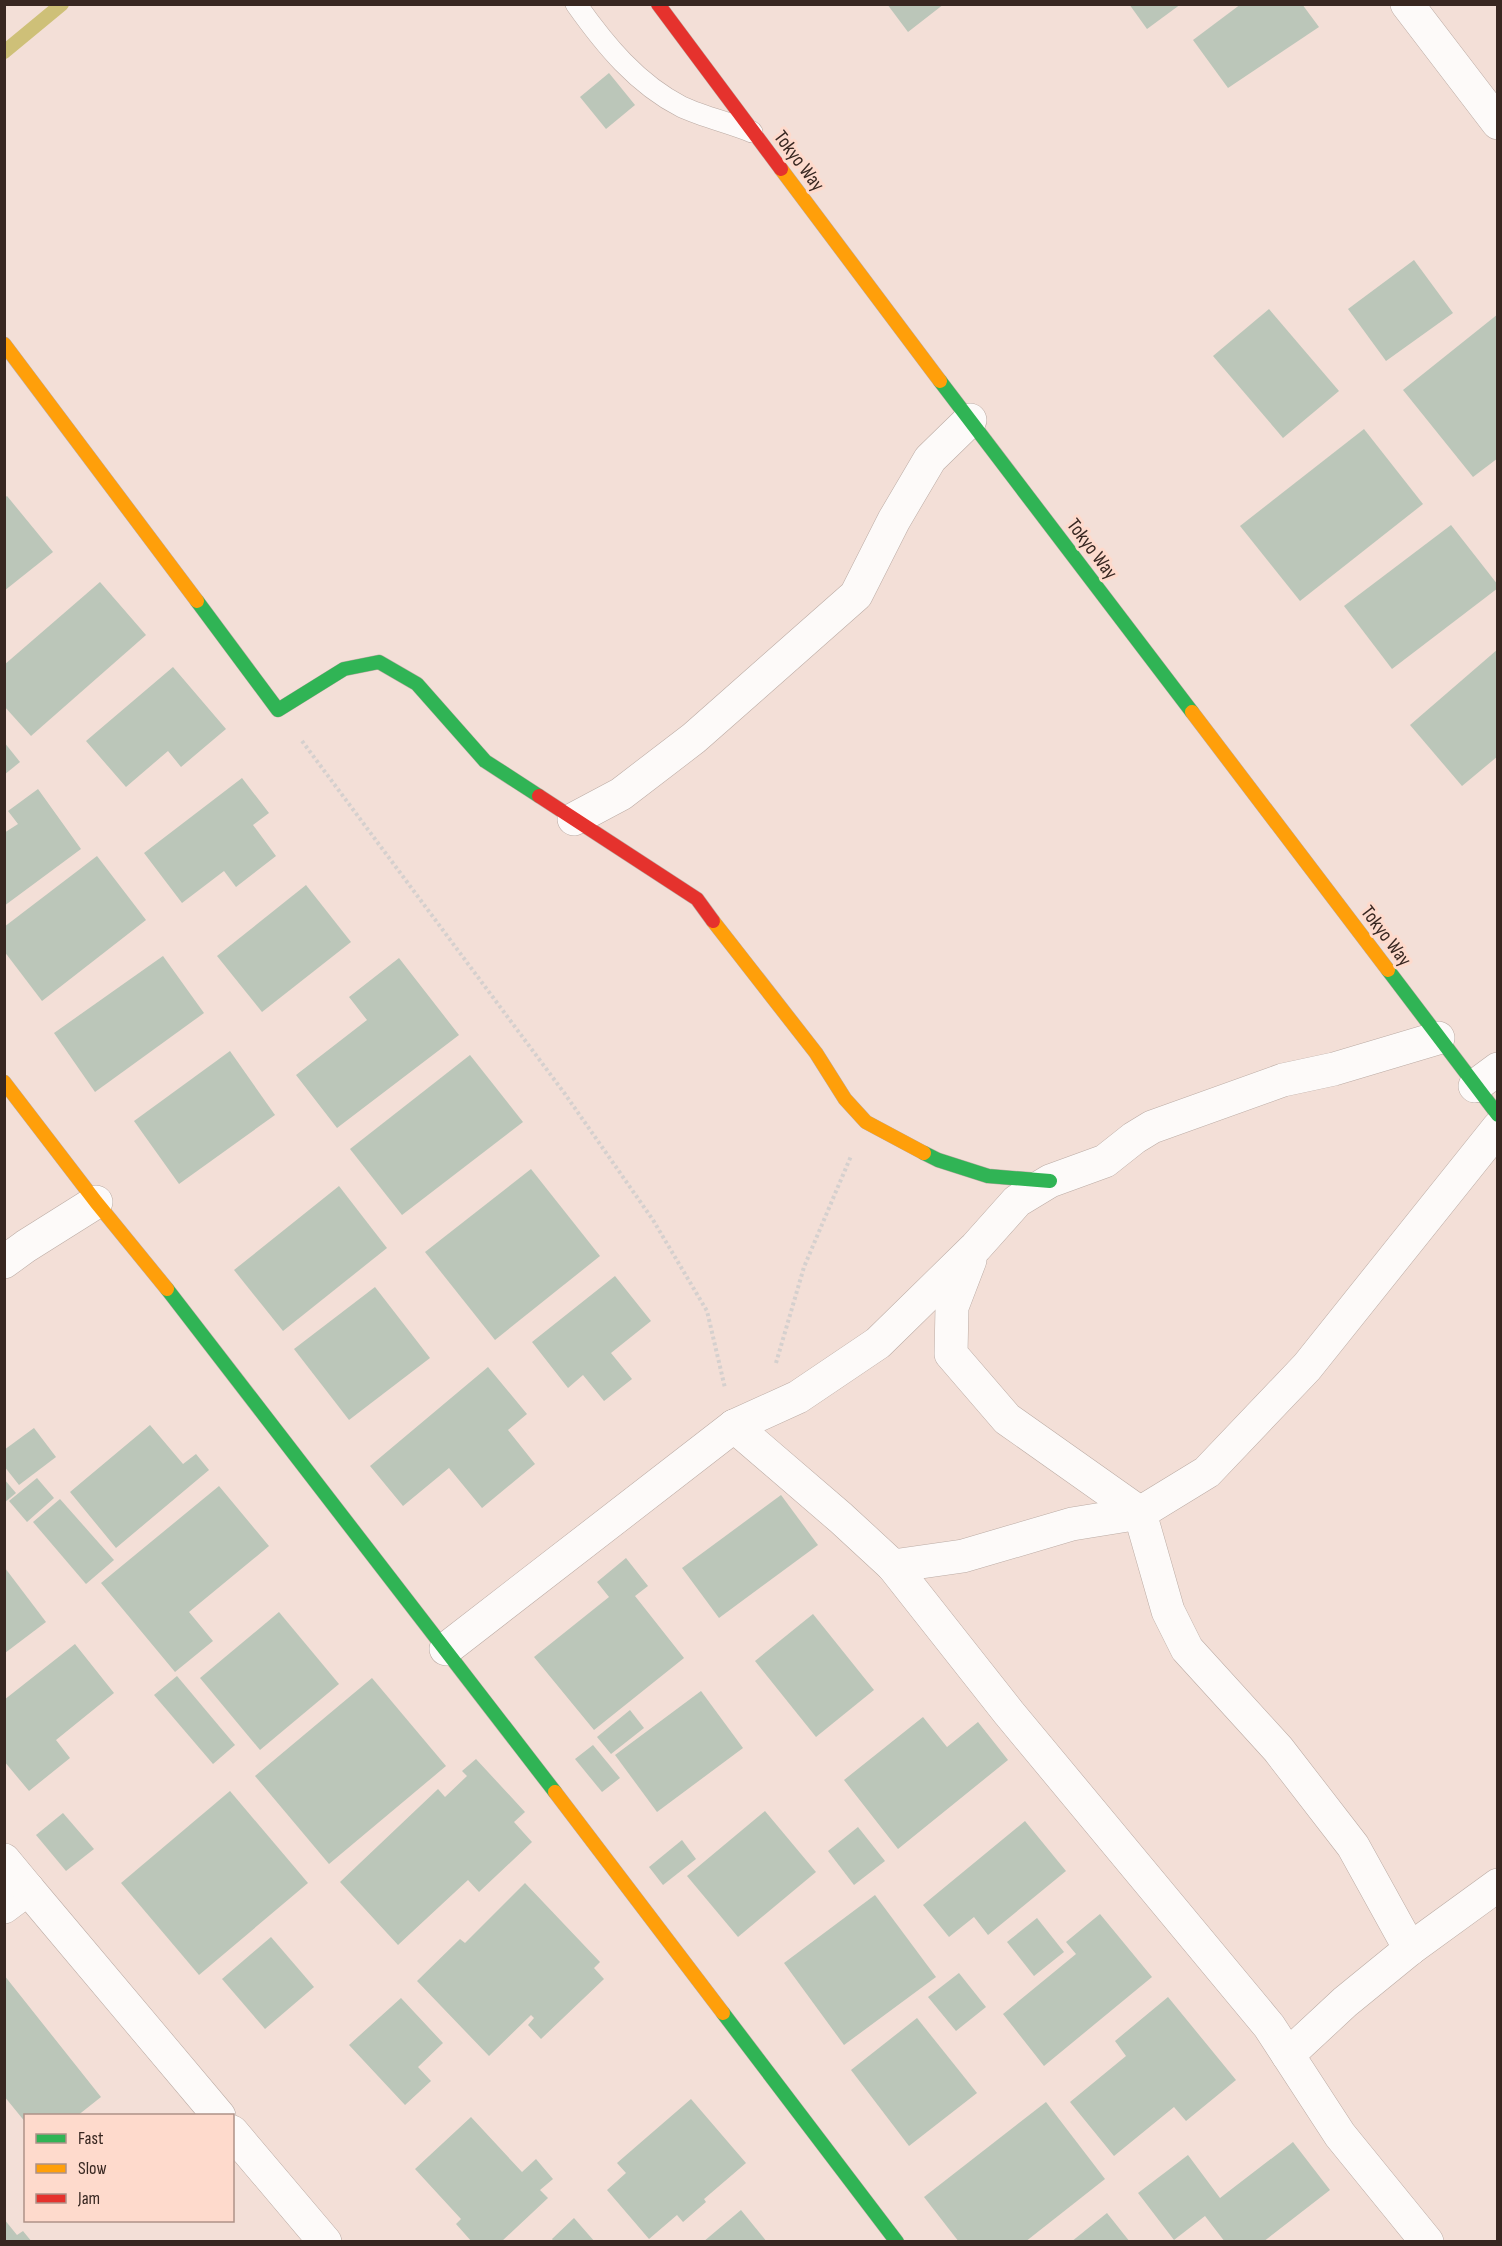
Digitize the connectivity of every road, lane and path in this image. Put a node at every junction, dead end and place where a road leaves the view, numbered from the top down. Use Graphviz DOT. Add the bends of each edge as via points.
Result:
graph roads {
  1 [pos="576,4"];
  2 [pos="658,4"];
  3 [pos="1407,4"];
  4 [pos="1497,123"];
  5 [pos="752,132"];
  6 [pos="4,344"];
  7 [pos="969,420"];
  8 [pos="278,710"];
  9 [pos="574,819"];
  10 [pos="1438,1038"];
  11 [pos="1486,1077"];
  12 [pos="4,1082"];
  13 [pos="1497,1115"];
  14 [pos="866,1122"];
  15 [pos="1497,1128"];
  16 [pos="1050,1181"];
  17 [pos="96,1202"];
  18 [pos="976,1246"];
  19 [pos="4,1262"];
  20 [pos="747,1420"];
  21 [pos="1140,1513"];
  22 [pos="893,1566"];
  23 [pos="446,1649"];
  24 [pos="4,1860"];
  25 [pos="1497,1885"];
  26 [pos="16,1898"];
  27 [pos="1410,1949"];
  28 [pos="1288,2055"];
  29 [pos="218,2114"];
  30 [pos="234,2134"];
  31 [pos="325,2241"];
  32 [pos="897,2241"];
  33 [pos="1427,2241"];
  1 -- 5 [label="lane" via="597,34 641,81 683,107"];
  2 -- 5 [label="street, Tokyo Way"];
  3 -- 4 [label="street"];
  5 -- 7 [label="street, Tokyo Way"];
  6 -- 8 [label="street"];
  7 -- 9 [label="street" via="930,459 856,595 694,738 621,794"];
  7 -- 10 [label="street, Tokyo Way"];
  8 -- 9 [label="street" via="344,669 380,662 417,684 485,761"];
  8 -- 20 [label="path" via="558,1084 653,1220 707,1311"];
  9 -- 14 [label="street" via="697,899"];
  10 -- 11 [label="street, Tokyo Way"];
  10 -- 16 [label="street" via="1283,1080 1152,1127 1105,1161"];
  11 -- 13 [label="street, Tokyo Way"];
  12 -- 17 [label="street"];
  14 -- 16 [label="street" via="938,1160 988,1176"];
  14 -- 20 [label="path" via="804,1267"];
  15 -- 21 [label="street" via="1306,1367 1207,1472"];
  16 -- 18 [label="street" via="1017,1201"];
  17 -- 19 [label="street"];
  17 -- 23 [label="street"];
  18 -- 20 [label="street" via="878,1343 798,1397"];
  18 -- 21 [label="street" via="952,1307 951,1354 1007,1419"];
  20 -- 22 [label="street"];
  20 -- 23 [label="street"];
  21 -- 22 [label="street" via="1072,1524 963,1556"];
  21 -- 27 [label="street" via="1168,1611 1187,1649 1278,1749 1353,1846"];
  22 -- 28 [label="street" via="1009,1713 1269,2026"];
  23 -- 32 [label="street"];
  24 -- 26 [label="street"];
  25 -- 27 [label="street"];
  26 -- 29 [label="street"];
  27 -- 28 [label="street"];
  28 -- 33 [label="street" via="1340,2135"];
  30 -- 31 [label="street"];
}
